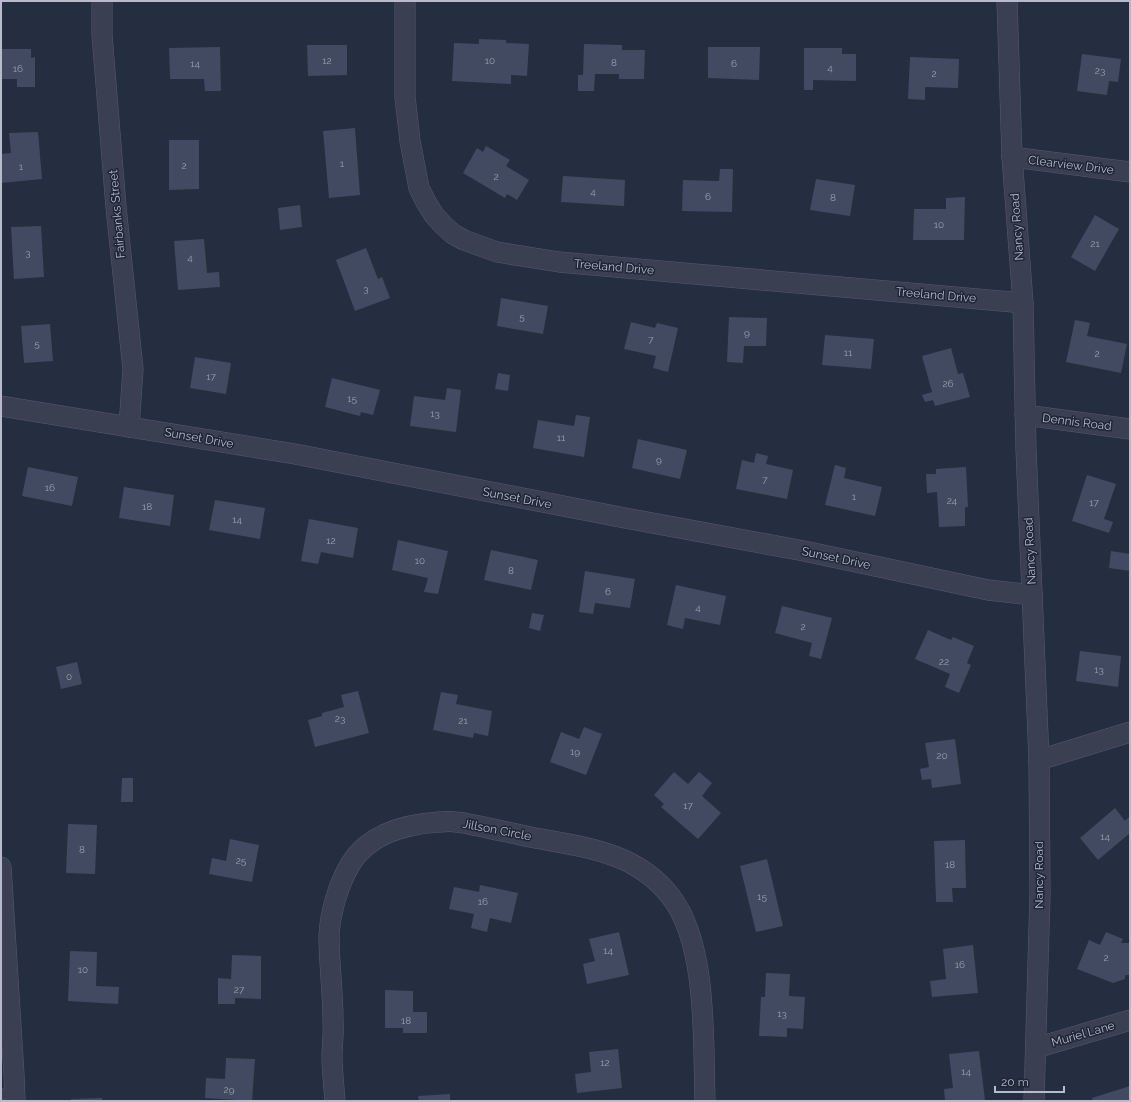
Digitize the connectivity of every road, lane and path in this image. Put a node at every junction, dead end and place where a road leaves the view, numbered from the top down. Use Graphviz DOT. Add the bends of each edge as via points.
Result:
graph roads {
  1 [pos="102,1"];
  2 [pos="405,1"];
  3 [pos="1007,1"];
  4 [pos="1012,157"];
  5 [pos="1130,172"];
  6 [pos="1023,303"];
  7 [pos="1,406"];
  8 [pos="1025,415"];
  9 [pos="129,426"];
  10 [pos="1130,429"];
  11 [pos="1032,595"];
  12 [pos="1130,732"];
  13 [pos="1039,760"];
  14 [pos="1,867"];
  15 [pos="1130,1020"];
  16 [pos="1036,1048"];
  17 [pos="10,1097"];
  18 [pos="334,1101"];
  19 [pos="705,1101"];
  20 [pos="1034,1101"];
  1 -- 9 [label="street, Fairbanks Street" via="102,35 115,199 133,369"];
  2 -- 6 [label="street, Treeland Drive" via="405,97 419,188 434,215 453,234 464,240 497,252 559,262"];
  3 -- 4 [label="street, Nancy Road"];
  4 -- 5 [label="street, Clearview Drive"];
  4 -- 6 [label="street, Nancy Road"];
  6 -- 8 [label="street, Nancy Road"];
  7 -- 9 [label="street, Sunset Drive"];
  8 -- 10 [label="street, Dennis Road"];
  8 -- 11 [label="street, Nancy Road"];
  9 -- 11 [label="street, Sunset Drive" via="295,454 804,551 988,590"];
  11 -- 13 [label="street, Nancy Road"];
  12 -- 13 [label="street"];
  13 -- 16 [label="street, Nancy Road" via="1040,894"];
  14 -- 17 [label="street"];
  15 -- 16 [label="street, Muriel Lane"];
  16 -- 20 [label="street, Nancy Road"];
  18 -- 19 [label="street, Jillson Circle" via="334,1023 329,934 344,876 361,851 386,833 422,823 454,821 605,852 632,863 654,878 672,898 685,922 698,963"];
}
